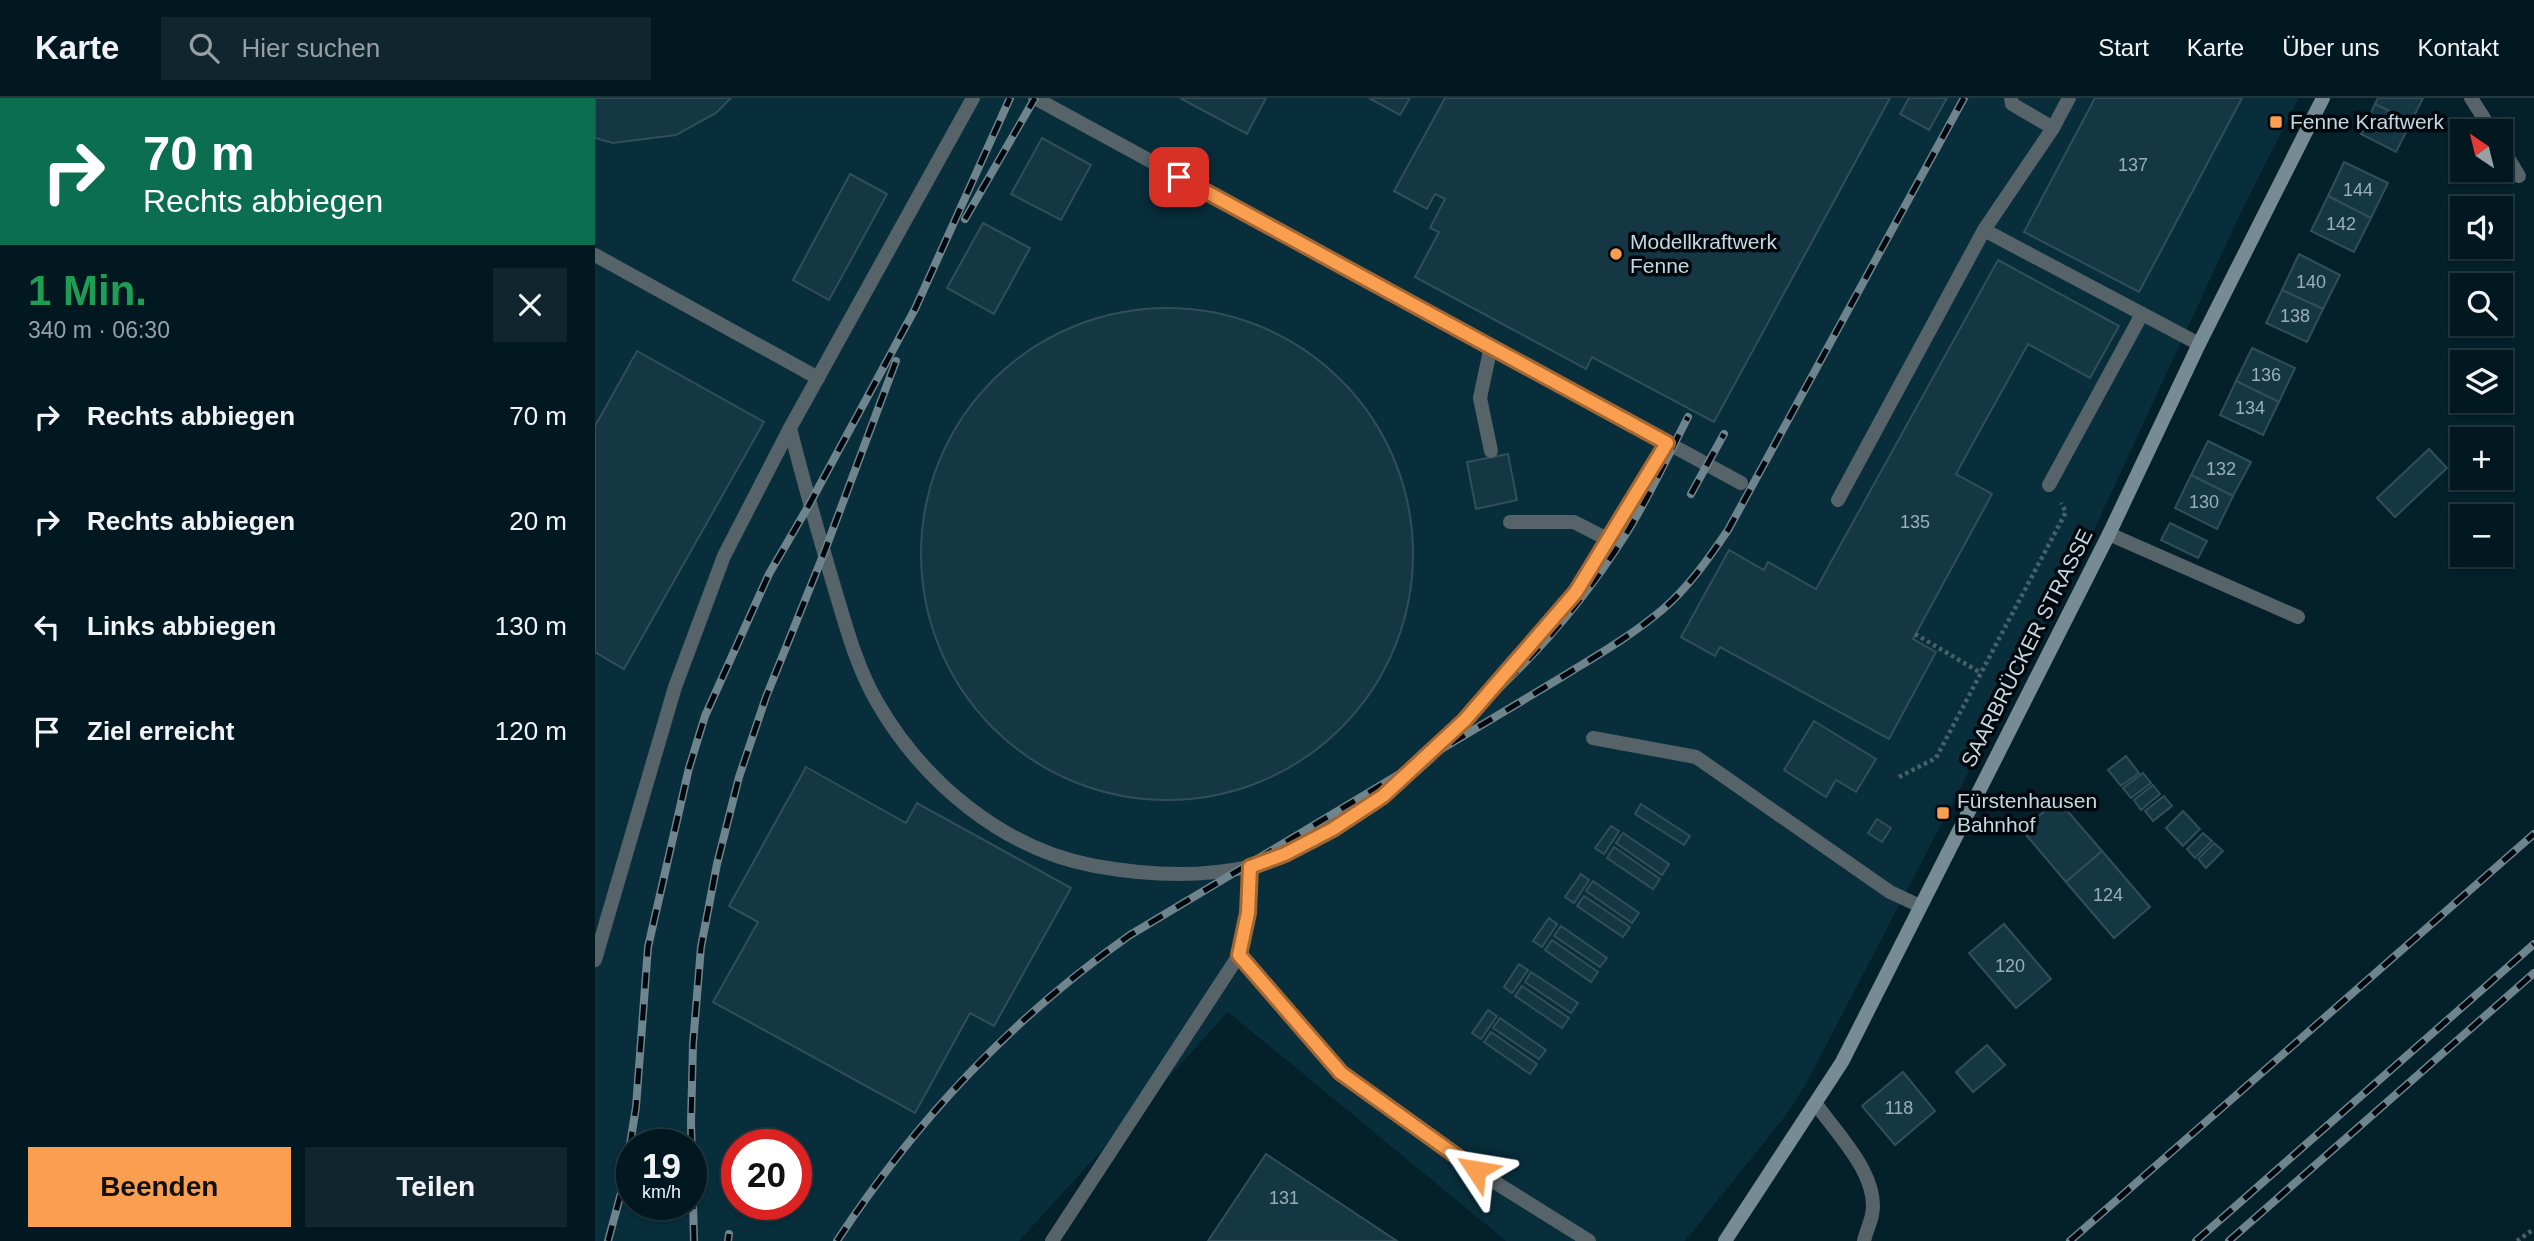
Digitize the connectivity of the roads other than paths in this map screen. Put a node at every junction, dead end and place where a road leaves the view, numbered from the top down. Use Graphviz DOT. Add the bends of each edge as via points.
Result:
graph roads {
  1 [pos="972,98"];
  2 [pos="1035,98"];
  3 [pos="2011,98"];
  4 [pos="2069,98"];
  5 [pos="2323,98"];
  6 [pos="2472,98"];
  7 [pos="2485,119"];
  8 [pos="2053,128"];
  9 [pos="2513,166"];
  10 [pos="2519,176"];
  11 [pos="1985,230"];
  12 [pos="595,255"];
  13 [pos="2142,314"];
  14 [pos="2199,344"];
  15 [pos="1490,346"];
  16 [pos="818,378"];
  17 [pos="790,428"];
  18 [pos="1667,443"];
  19 [pos="1491,451"];
  20 [pos="1741,483"];
  21 [pos="2049,485"];
  22 [pos="1838,500"];
  23 [pos="1510,523"];
  24 [pos="2109,534"];
  25 [pos="1609,540"];
  26 [pos="2298,617"];
  27 [pos="1593,738"];
  28 [pos="1250,867"];
  29 [pos="1920,906"];
  30 [pos="1239,955"];
  31 [pos="595,960"];
  32 [pos="1816,1104"];
  33 [pos="1052,1241"];
  34 [pos="1590,1241"];
  35 [pos="1725,1241"];
  36 [pos="1864,1241"];
  1 -- 16 [label="lane"];
  2 -- 15 [label="lane"];
  3 -- 8 [label="lane" via="2012,104"];
  4 -- 8 [label="lane"];
  5 -- 14 [label="street, SAARBRÜCKER STRASSE"];
  6 -- 7 [label="lane"];
  8 -- 11 [label="lane"];
  9 -- 10 [label="lane"];
  11 -- 13 [label="lane"];
  11 -- 22 [label="lane"];
  12 -- 16 [label="lane"];
  13 -- 14 [label="lane"];
  13 -- 21 [label="lane"];
  14 -- 24 [label="street, SAARBRÜCKER STRASSE"];
  15 -- 18 [label="lane"];
  15 -- 19 [label="lane" via="1480,398"];
  16 -- 17 [label="lane"];
  17 -- 28 [label="lane" via="854,651 882,710 907,748 939,782 971,810 1030,847 1079,863 1129,872 1194,875"];
  17 -- 31 [label="lane" via="724,556 675,687"];
  18 -- 20 [label="lane"];
  18 -- 25 [label="lane"];
  23 -- 25 [label="lane" via="1574,522"];
  24 -- 26 [label="lane"];
  24 -- 29 [label="street, SAARBRÜCKER STRASSE"];
  25 -- 28 [label="lane" via="1576,592 1465,720 1421,762 1383,796 1333,829"];
  27 -- 29 [label="lane" via="1696,757 1890,892"];
  28 -- 30 [label="lane" via="1248,913"];
  29 -- 32 [label="street, SAARBRÜCKER STRASSE"];
  30 -- 33 [label="lane"];
  30 -- 34 [label="lane" via="1341,1073 1453,1156"];
  32 -- 35 [label="street, SAARBRÜCKER STRASSE"];
  32 -- 36 [label="lane" via="1871,1186 1873,1213"];
}
